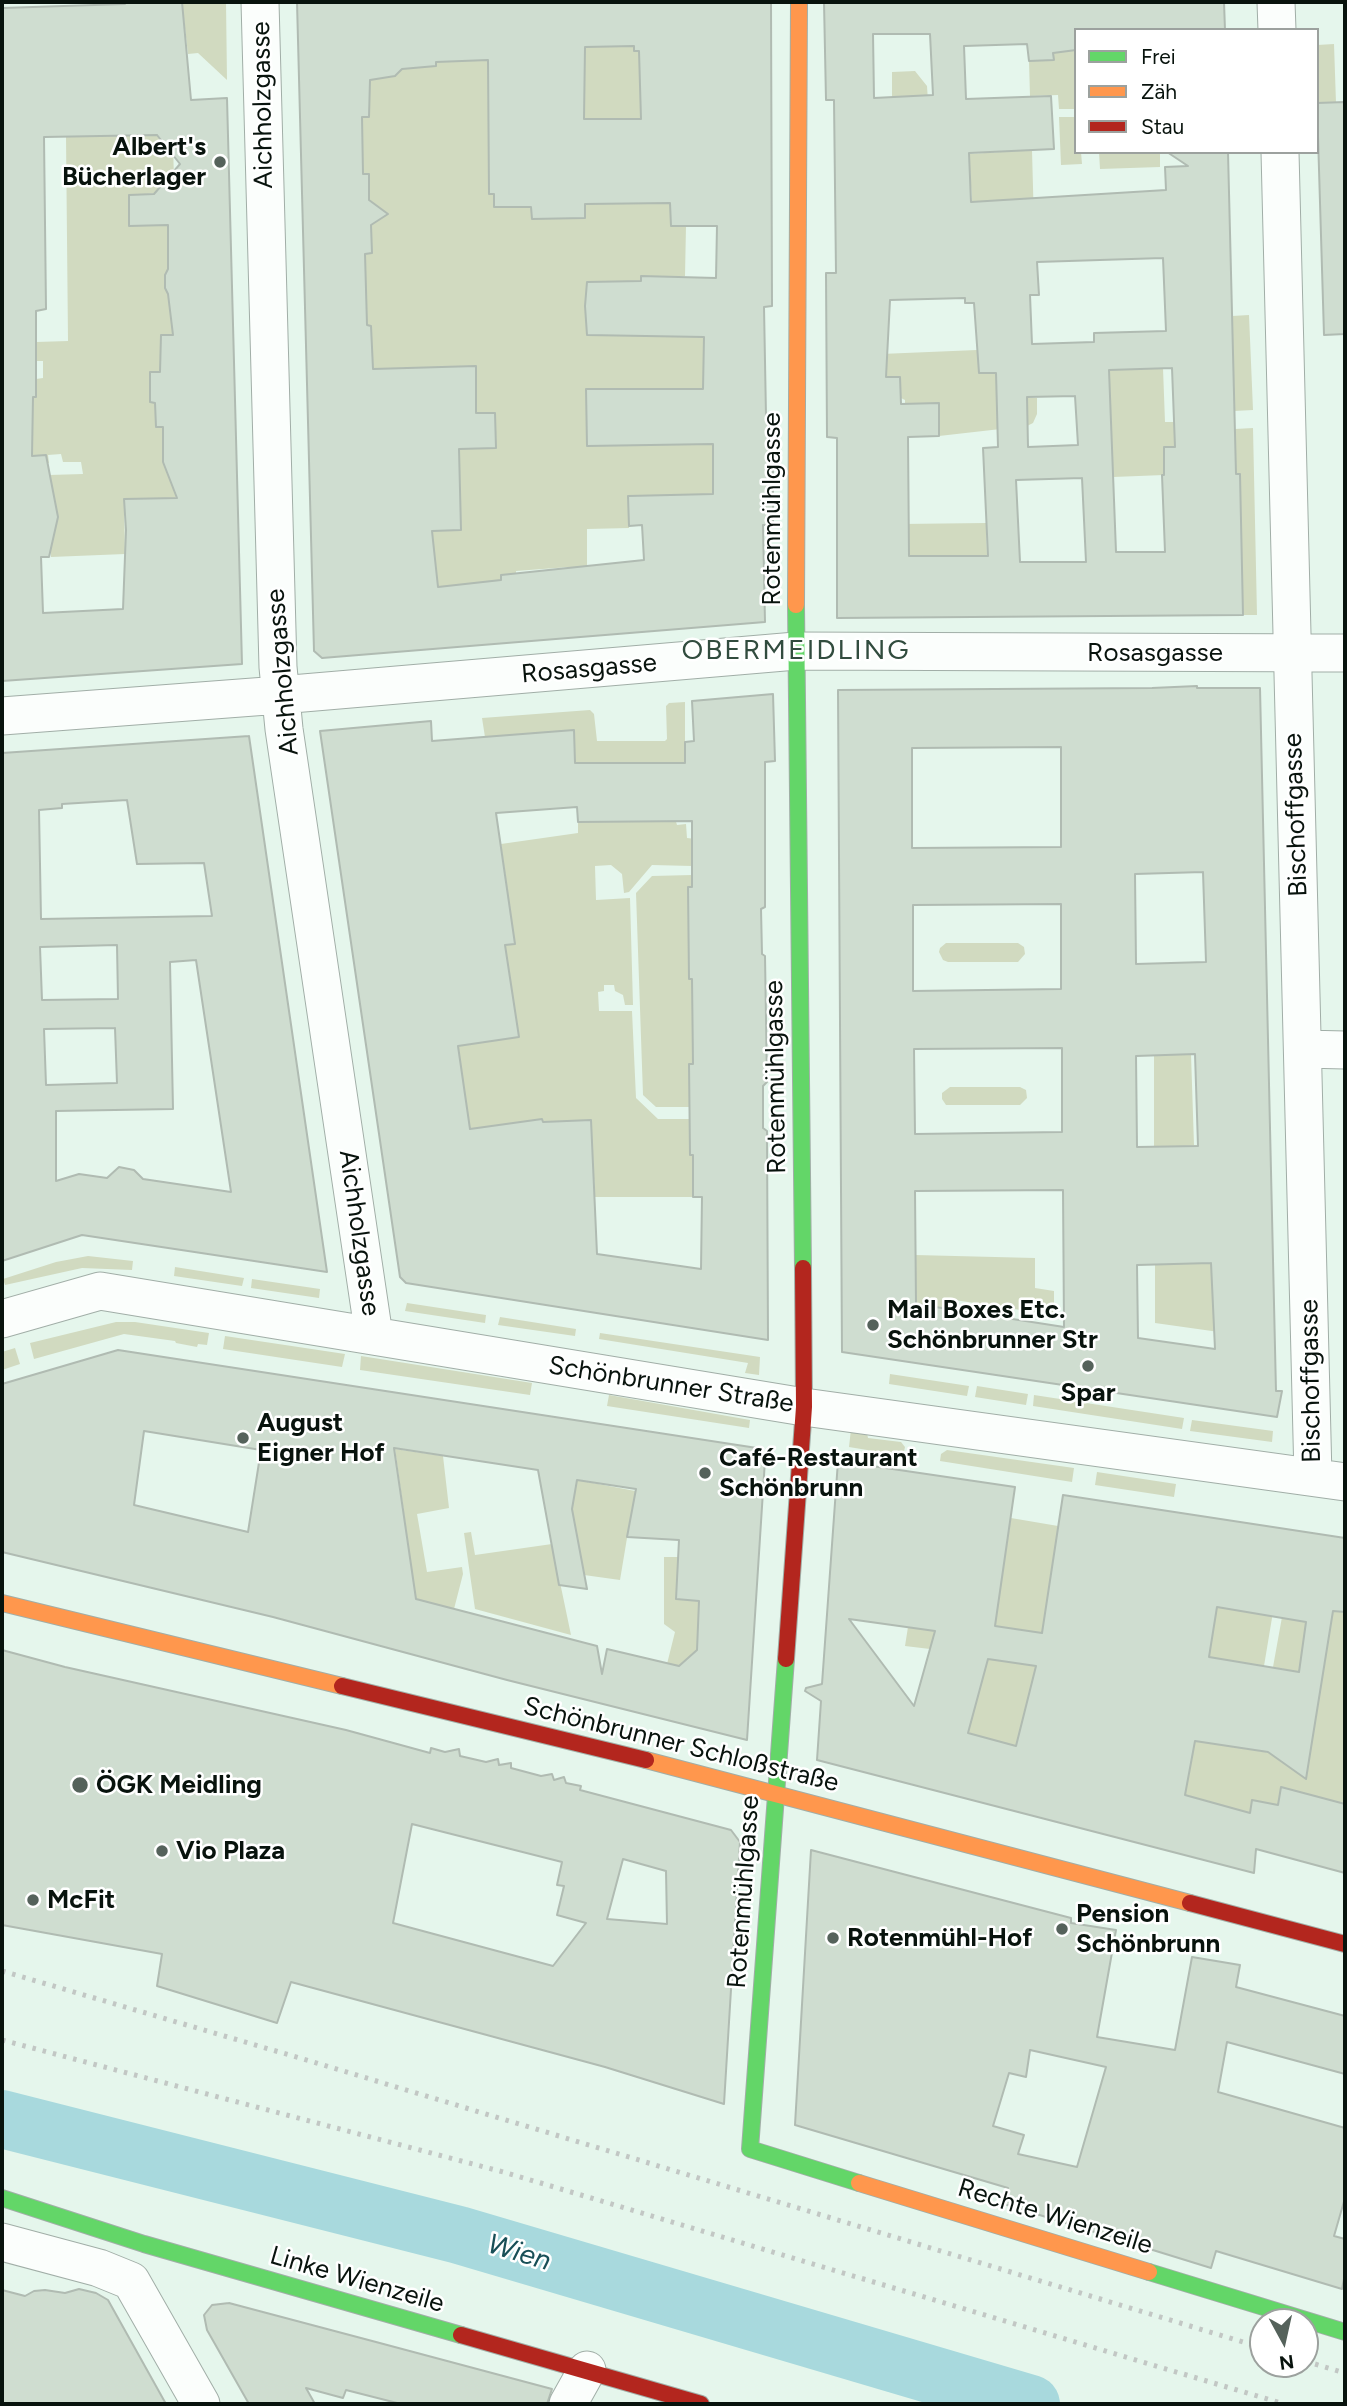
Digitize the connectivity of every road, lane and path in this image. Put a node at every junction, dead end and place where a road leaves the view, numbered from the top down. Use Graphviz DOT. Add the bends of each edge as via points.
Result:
graph roads {
  1 [pos="260,2"];
  2 [pos="799,2"];
  3 [pos="1276,2"];
  4 [pos="1277,28"];
  5 [pos="1280,154"];
  6 [pos="796,652"];
  7 [pos="1292,653"];
  8 [pos="1345,653"];
  9 [pos="280,695"];
  10 [pos="2,716"];
  11 [pos="1303,1049"];
  12 [pos="1345,1050"];
  13 [pos="2,1319"];
  14 [pos="374,1336"];
  15 [pos="804,1407"];
  16 [pos="1329,1479"];
  17 [pos="2,1603"];
  18 [pos="776,1794"];
  19 [pos="1345,1944"];
  20 [pos="750,2149"];
  21 [pos="2,2198"];
  22 [pos="2,2242"];
  23 [pos="1345,2332"];
  24 [pos="587,2370"];
  25 [pos="201,2404"];
  26 [pos="568,2404"];
  27 [pos="701,2404"];
  1 -- 9 [label="street, Aichholzgasse"];
  2 -- 6 [label="street, Rotenmühlgasse"];
  3 -- 4 [label="street"];
  5 -- 7 [label="street, Bischoffgasse"];
  6 -- 7 [label="street, Rosasgasse"];
  6 -- 9 [label="street, Rosasgasse"];
  6 -- 15 [label="street, Rotenmühlgasse"];
  7 -- 8 [label="street, Rosasgasse"];
  7 -- 11 [label="street, Bischoffgasse"];
  9 -- 10 [label="street, Rosasgasse"];
  9 -- 14 [label="street, Aichholzgasse"];
  11 -- 12 [label="street"];
  11 -- 16 [label="street, Bischoffgasse"];
  13 -- 14 [label="street, Schönbrunner Straße" via="100,1291"];
  14 -- 15 [label="street, Schönbrunner Straße"];
  15 -- 16 [label="street, Schönbrunner Straße"];
  15 -- 18 [label="street, Rotenmühlgasse"];
  17 -- 18 [label="street, Schönbrunner Schloßstraße"];
  18 -- 19 [label="street, Schönbrunner Schloßstraße"];
  18 -- 20 [label="street, Rotenmühlgasse"];
  20 -- 23 [label="street, Rechte Wienzeile"];
  21 -- 24 [label="street, Linke Wienzeile" via="144,2244"];
  22 -- 25 [label="street" via="131,2281"];
  24 -- 26 [label="street"];
  24 -- 27 [label="street, Linke Wienzeile"];
}
